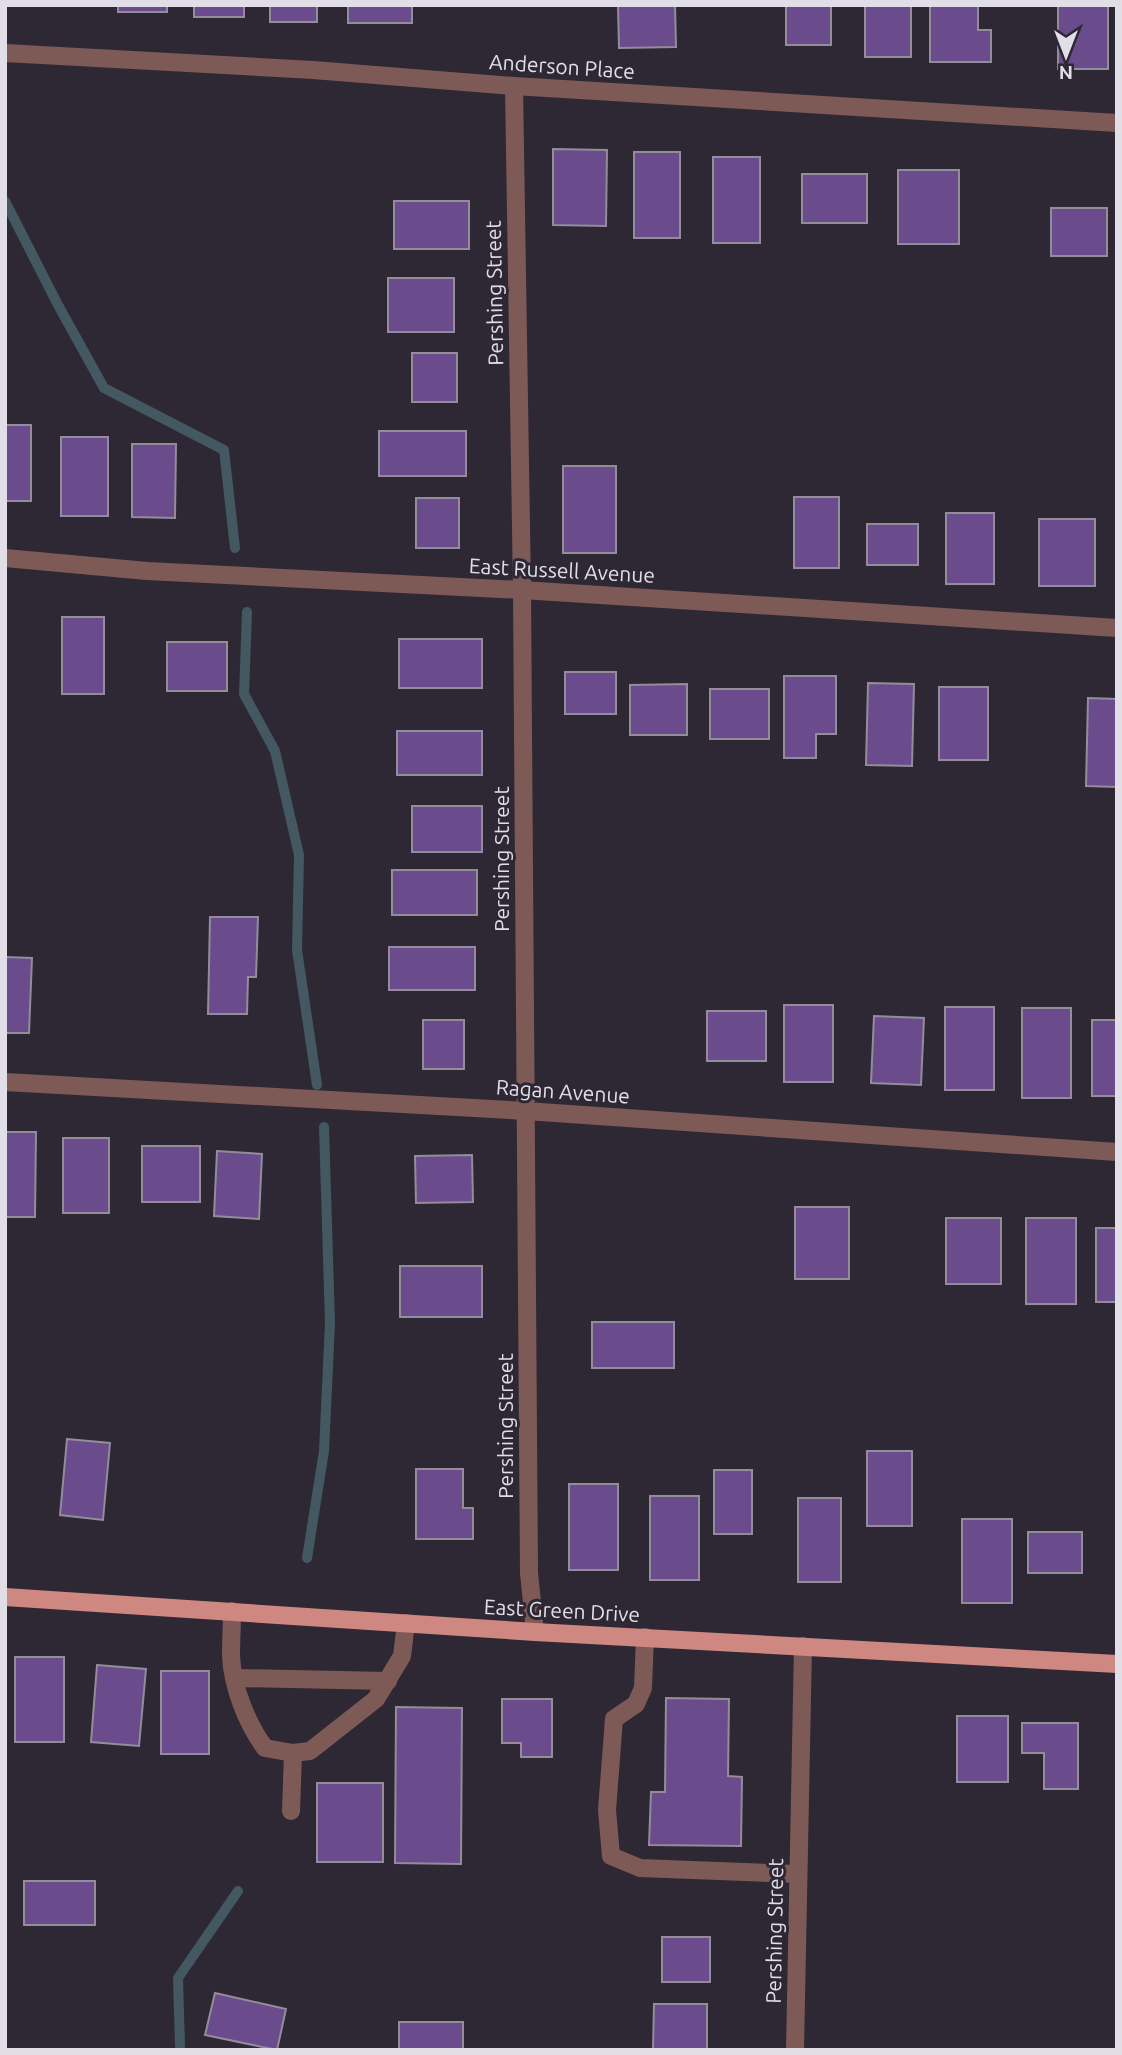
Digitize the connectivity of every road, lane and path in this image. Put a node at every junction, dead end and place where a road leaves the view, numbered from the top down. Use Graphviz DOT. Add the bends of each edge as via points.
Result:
graph roads {
  1 [pos="5,53"];
  2 [pos="514,86"];
  3 [pos="1117,123"];
  4 [pos="5,558"];
  5 [pos="522,590"];
  6 [pos="1117,628"];
  7 [pos="5,1082"];
  8 [pos="526,1111"];
  9 [pos="1117,1152"];
  10 [pos="5,1597"];
  11 [pos="232,1611"];
  12 [pos="406,1623"];
  13 [pos="535,1632"];
  14 [pos="645,1637"];
  15 [pos="803,1646"];
  16 [pos="1117,1664"];
  17 [pos="236,1678"];
  18 [pos="388,1681"];
  19 [pos="293,1753"];
  20 [pos="291,1811"];
  21 [pos="799,1874"];
  22 [pos="795,2050"];
  1 -- 2 [label="street, Anderson Place"];
  2 -- 3 [label="street, Anderson Place"];
  2 -- 5 [label="street, Pershing Street"];
  4 -- 5 [label="street, East Russell Avenue" via="148,571"];
  5 -- 6 [label="street, East Russell Avenue"];
  5 -- 8 [label="street, Pershing Street"];
  7 -- 8 [label="street, Ragan Avenue"];
  8 -- 9 [label="street, Ragan Avenue"];
  8 -- 13 [label="street, Pershing Street" via="529,1573"];
  10 -- 11 [label="main road, East Green Drive"];
  11 -- 12 [label="main road, East Green Drive"];
  11 -- 17 [label="street" via="231,1658"];
  12 -- 13 [label="main road, East Green Drive"];
  12 -- 18 [label="street" via="402,1656"];
  13 -- 14 [label="main road, East Green Drive"];
  14 -- 15 [label="main road, East Green Drive"];
  14 -- 21 [label="street" via="643,1688 636,1704 614,1719 607,1810 611,1856 640,1868"];
  15 -- 16 [label="main road, East Green Drive"];
  15 -- 21 [label="street, Pershing Street"];
  17 -- 18 [label="street"];
  17 -- 19 [label="street" via="253,1732 265,1748"];
  18 -- 19 [label="street" via="376,1699 325,1741 310,1751"];
  19 -- 20 [label="street"];
  21 -- 22 [label="street, Pershing Street"];
}
